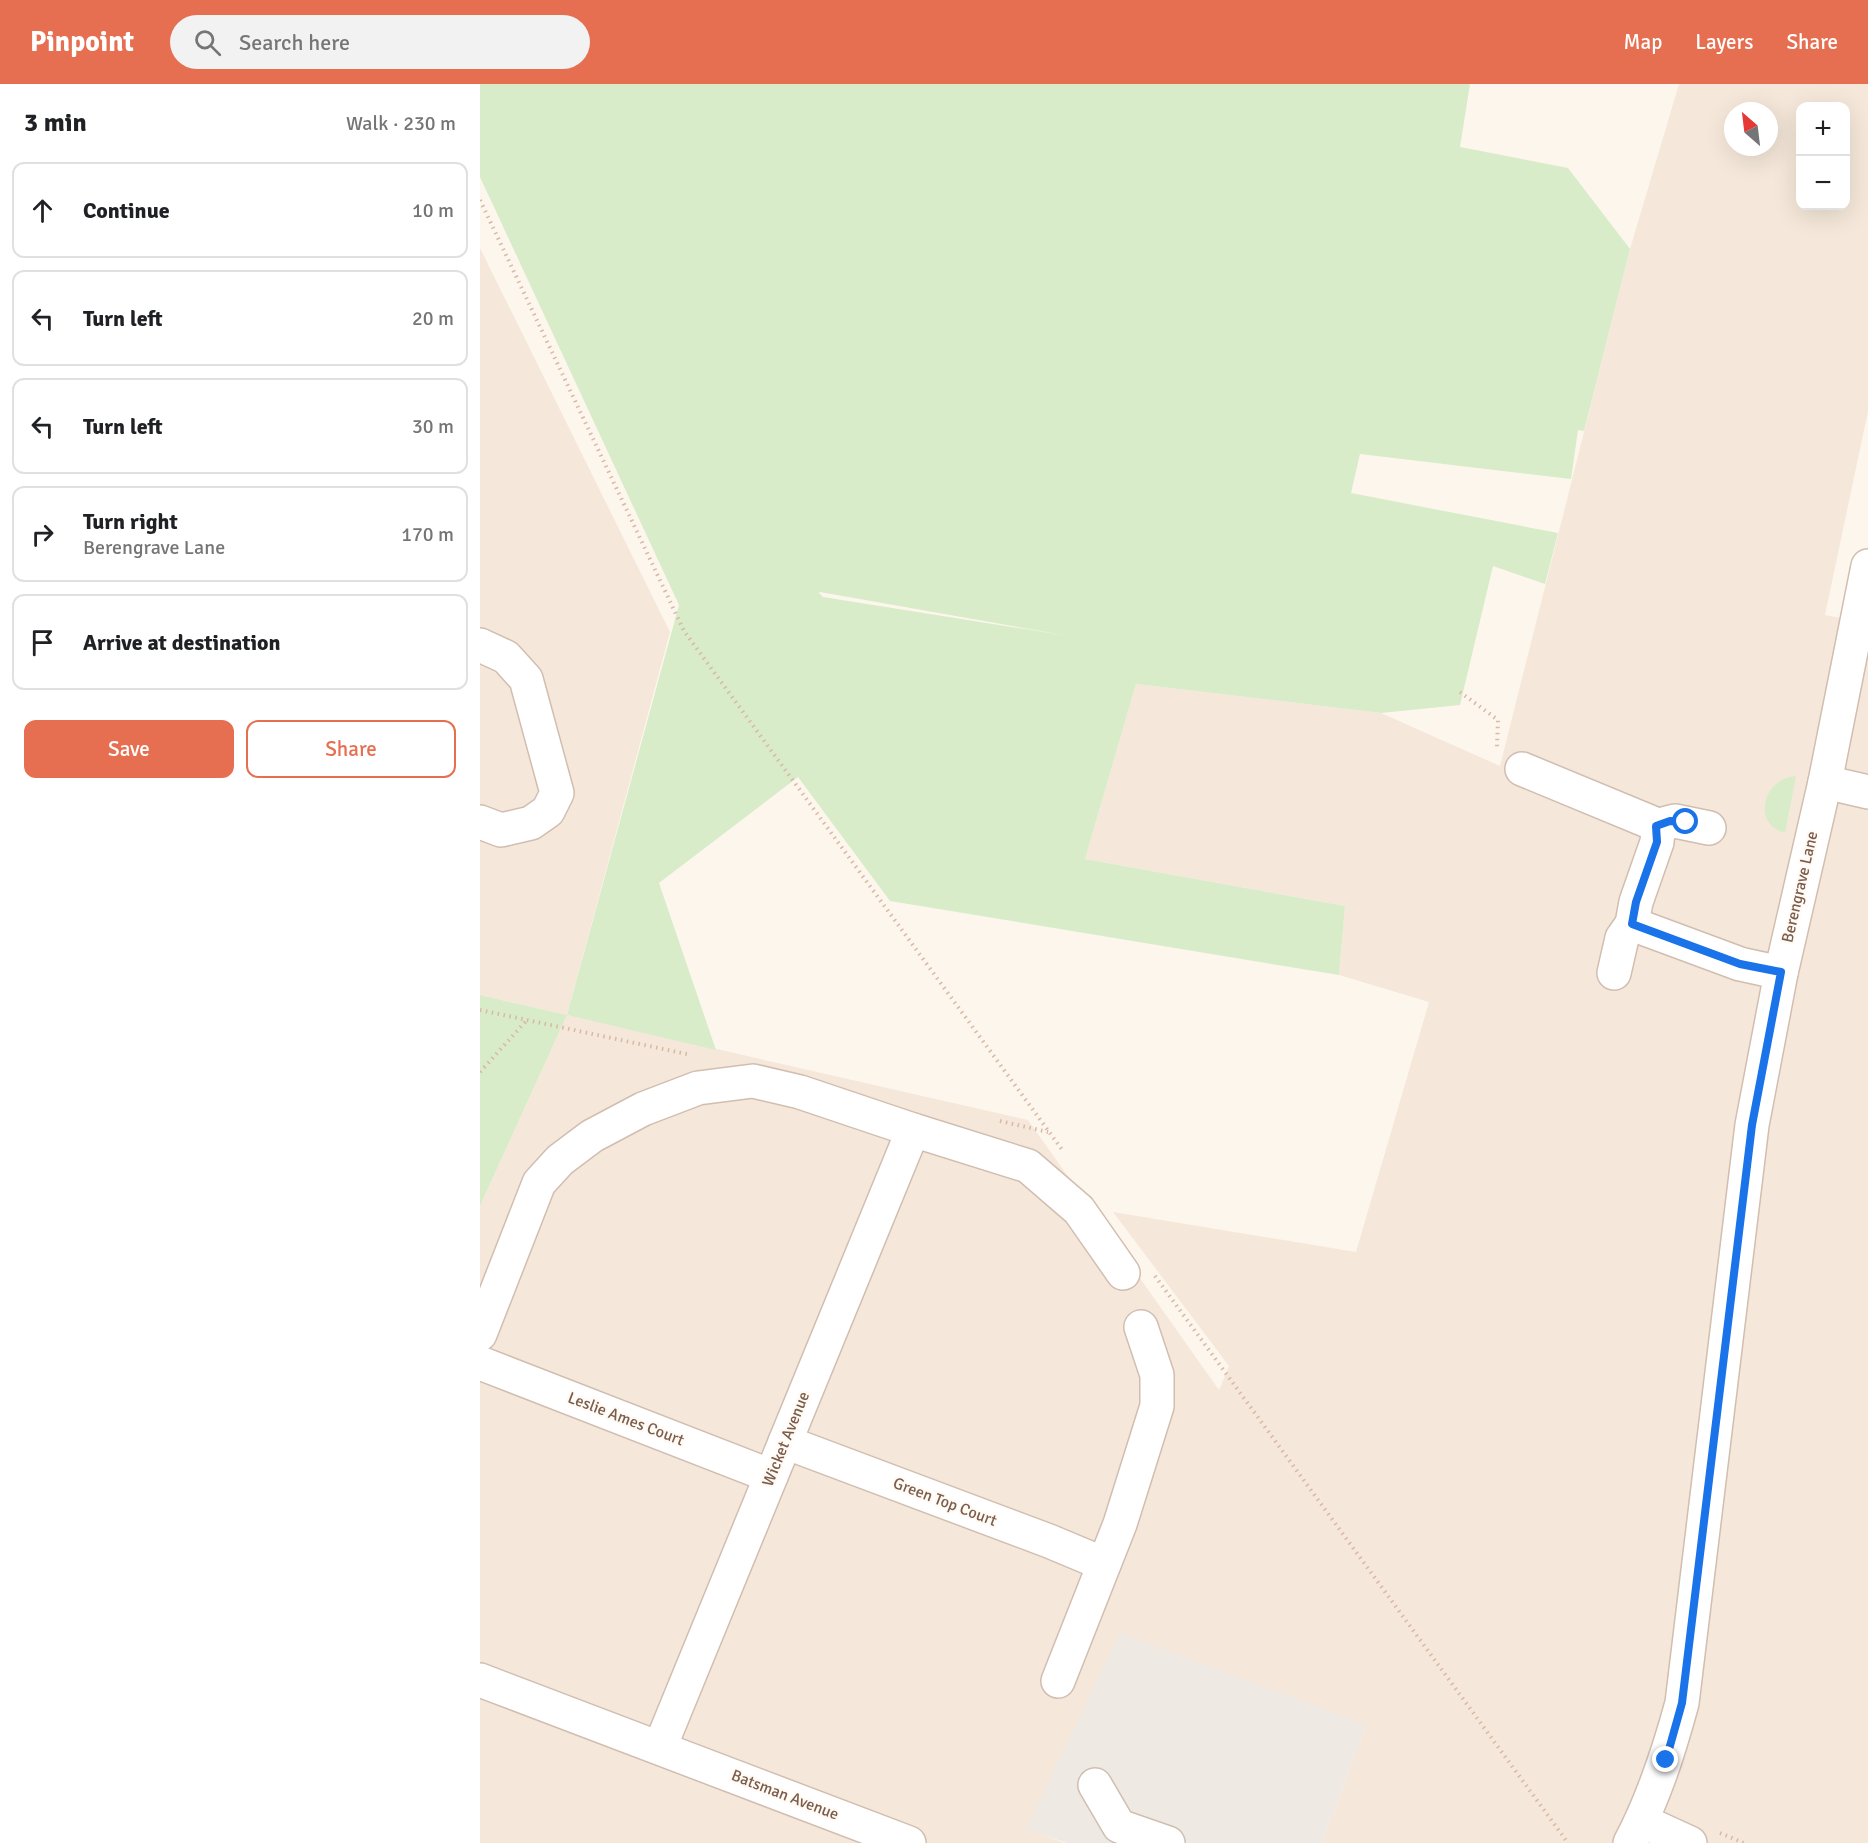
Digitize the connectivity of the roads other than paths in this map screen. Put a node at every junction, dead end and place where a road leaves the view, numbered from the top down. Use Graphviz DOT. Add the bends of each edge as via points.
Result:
graph roads {
  1 [pos="1868,566"];
  2 [pos="480,645"];
  3 [pos="1522,769"];
  4 [pos="1825,782"];
  5 [pos="1868,792"];
  6 [pos="480,822"];
  7 [pos="1656,826"];
  8 [pos="1709,828"];
  9 [pos="1632,924"];
  10 [pos="1781,972"];
  11 [pos="1614,974"];
  12 [pos="913,1130"];
  13 [pos="1139,1274"];
  14 [pos="1141,1327"];
  15 [pos="480,1334"];
  16 [pos="480,1363"];
  17 [pos="785,1442"];
  18 [pos="771,1476"];
  19 [pos="1104,1564"];
  20 [pos="480,1680"];
  21 [pos="1058,1681"];
  22 [pos="660,1747"];
  23 [pos="1095,1785"];
  24 [pos="1636,1832"];
  25 [pos="851,1833"];
  26 [pos="909,1843"];
  27 [pos="1168,1843"];
  28 [pos="1690,1843"];
  1 -- 4 [label="street, Berengrave Lane"];
  2 -- 6 [label="street" via="506,657 526,679 558,793 548,811 531,823 501,830"];
  3 -- 7 [label="street"];
  4 -- 5 [label="street"];
  4 -- 10 [label="street, Berengrave Lane"];
  7 -- 8 [label="street" via="1675,821"];
  7 -- 9 [label="street" via="1657,842"];
  9 -- 10 [label="street" via="1740,964"];
  9 -- 11 [label="street" via="1622,938"];
  10 -- 24 [label="street, Berengrave Lane" via="1752,1125 1682,1703 1666,1760"];
  12 -- 13 [label="street" via="1028,1166 1078,1210"];
  12 -- 15 [label="street" via="800,1092 753,1082 698,1088 643,1109 592,1136 560,1160 539,1183"];
  12 -- 17 [label="street, Wicket Avenue"];
  14 -- 19 [label="street" via="1156,1371 1157,1406"];
  16 -- 18 [label="street, Leslie Ames Court"];
  17 -- 18 [label="street, Wicket Avenue"];
  17 -- 19 [label="street, Green Top Court"];
  18 -- 22 [label="street, Wicket Avenue"];
  19 -- 21 [label="street"];
  20 -- 22 [label="street, Batsman Avenue"];
  22 -- 25 [label="street, Batsman Avenue"];
  23 -- 27 [label="street" via="1119,1826"];
  24 -- 28 [label="street"];
  25 -- 26 [label="street, Batsman Avenue"];
}
